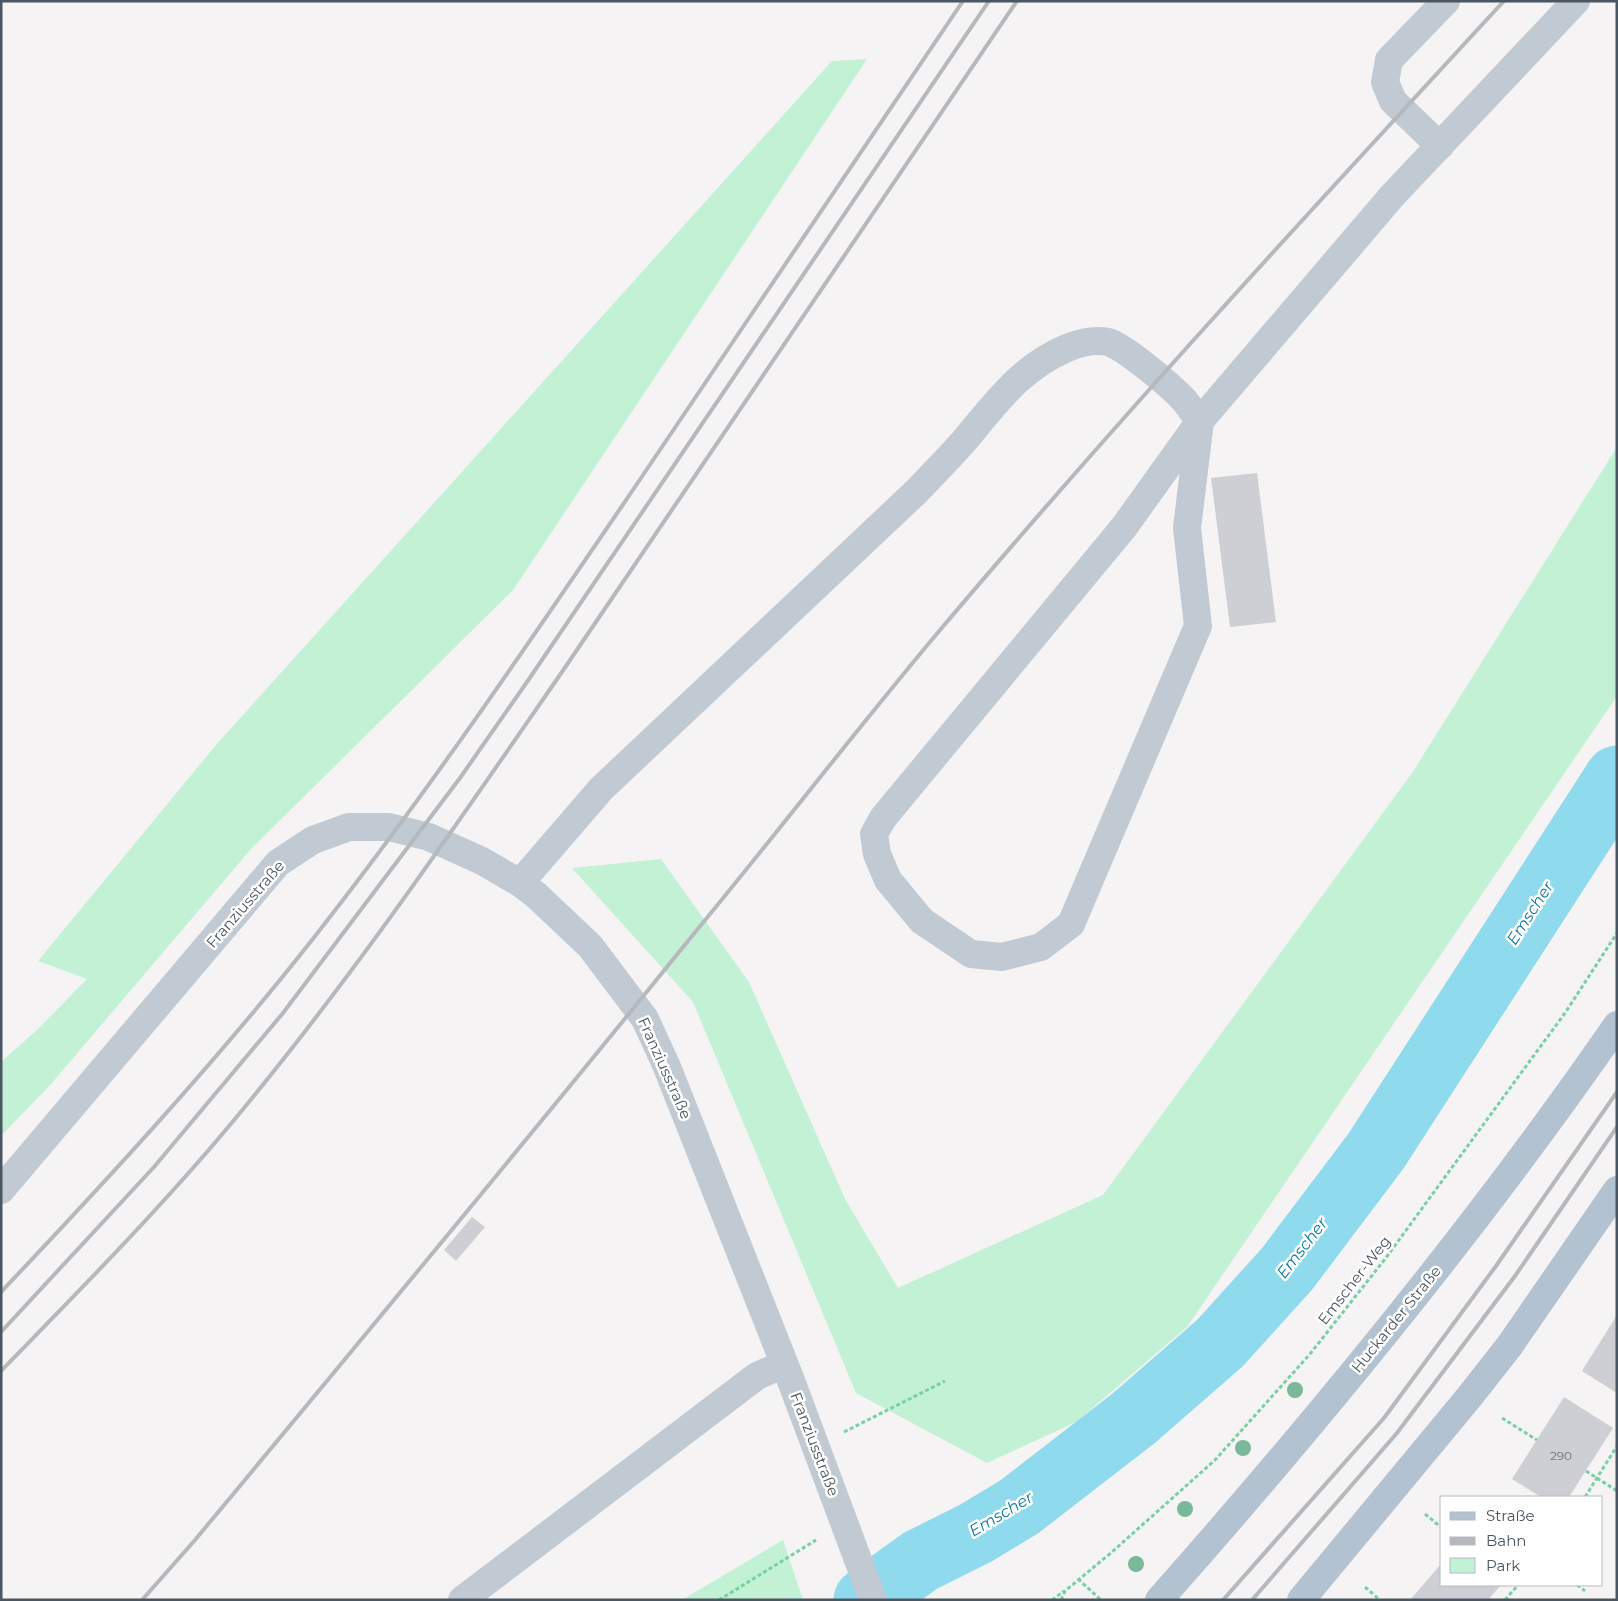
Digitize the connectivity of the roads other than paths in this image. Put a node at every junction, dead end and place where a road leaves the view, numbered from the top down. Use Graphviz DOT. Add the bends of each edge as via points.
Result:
graph roads {
  1 [pos="1446,1"];
  2 [pos="1576,1"];
  3 [pos="1440,146"];
  4 [pos="1200,421"];
  5 [pos="520,883"];
  6 [pos="1617,1025"];
  7 [pos="1,1190"];
  8 [pos="1617,1190"];
  9 [pos="784,1364"];
  10 [pos="462,1600"];
  11 [pos="873,1600"];
  12 [pos="1159,1600"];
  13 [pos="1301,1600"];
  1 -- 3 [label="street" via="1389,60 1385,82 1394,101"];
  2 -- 3 [label="street"];
  3 -- 4 [label="street" via="1392,196"];
  4 -- 4 [label="street" via="1124,527 883,818 874,834 877,854 888,880 922,920 971,954 1002,957 1041,947 1071,924 1079,906 1198,626 1187,528"];
  4 -- 5 [label="street" via="1183,399 1148,368 1108,342 1082,342 1036,364 1015,381 917,491 601,789"];
  5 -- 7 [label="street, Franziusstraße" via="429,837 389,827 349,827 313,840 278,863"];
  5 -- 9 [label="street, Franziusstraße" via="590,946 644,1019 671,1076"];
  6 -- 12 [label="main road, Huckarder Straße" via="1465,1233 1343,1384"];
  8 -- 13 [label="main road" via="1465,1403"];
  9 -- 10 [label="street" via="757,1376"];
  9 -- 11 [label="street, Franziusstraße"];
}
